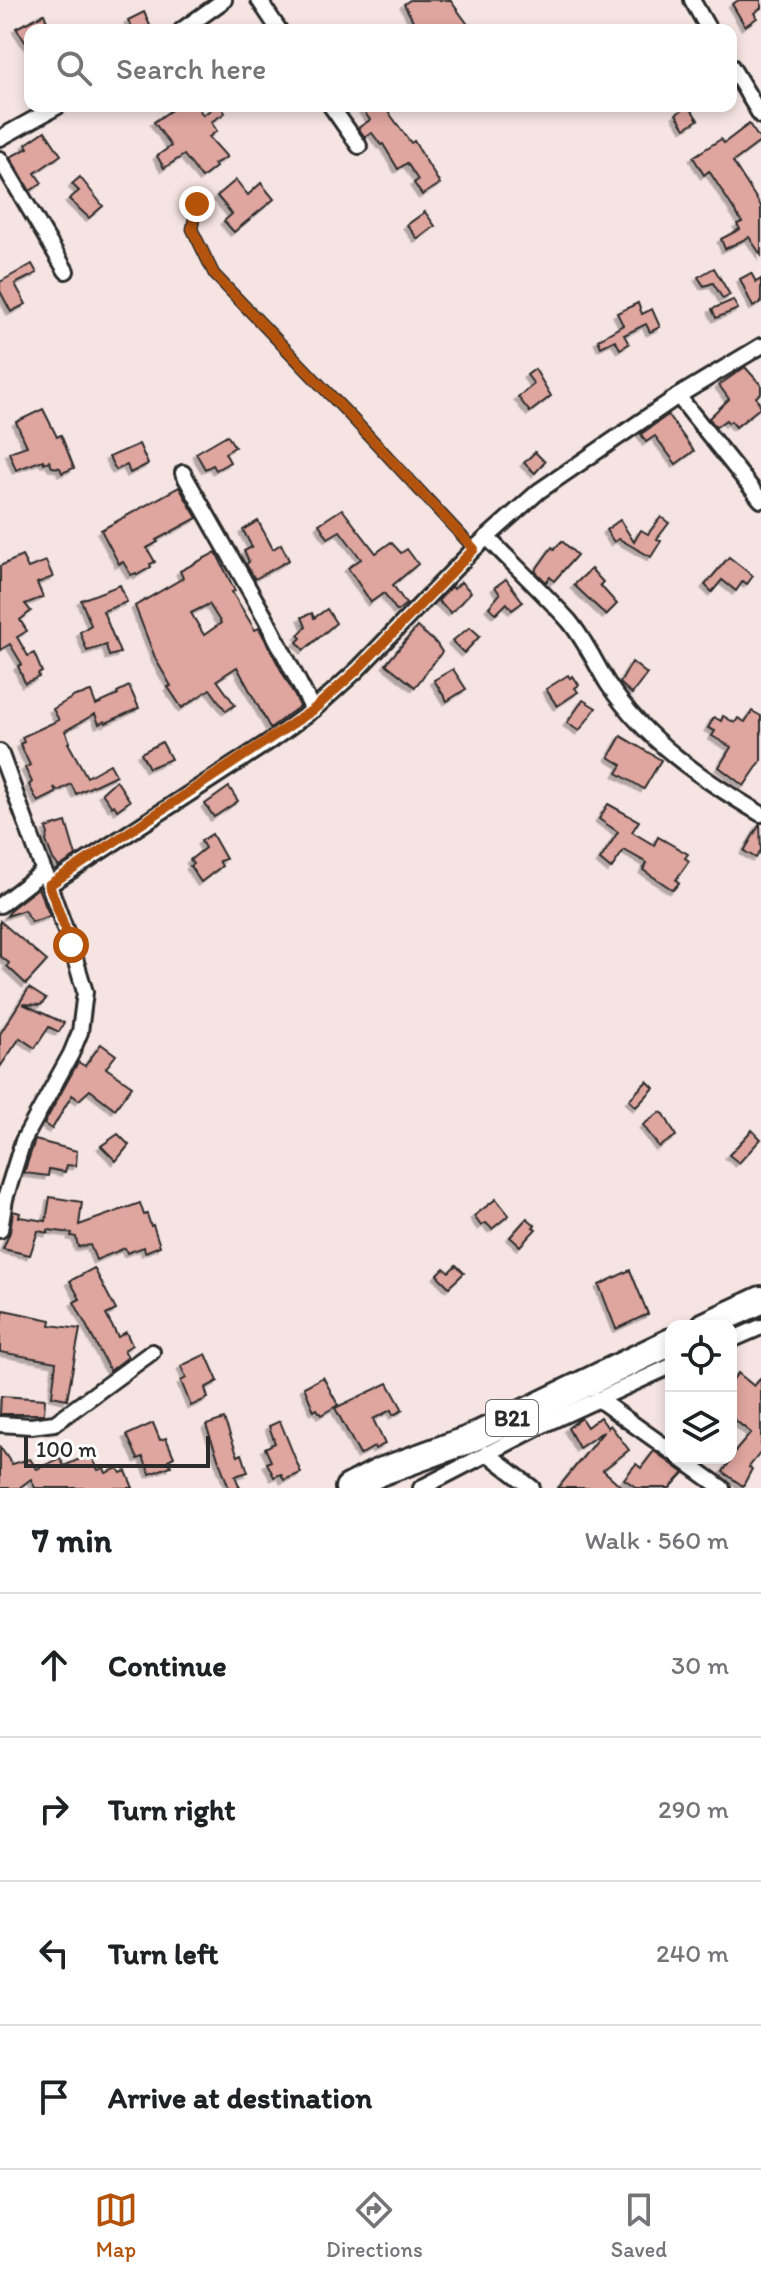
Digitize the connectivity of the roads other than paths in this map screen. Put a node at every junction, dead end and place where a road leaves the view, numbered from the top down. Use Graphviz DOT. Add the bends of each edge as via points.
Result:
graph roads {
  1 [pos="224,0"];
  2 [pos="259,0"];
  3 [pos="692,0"];
  4 [pos="190,24"];
  5 [pos="275,24"];
  6 [pos="706,24"];
  7 [pos="737,76"];
  8 [pos="47,112"];
  9 [pos="335,112"];
  10 [pos="761,116"];
  11 [pos="0,138"];
  12 [pos="359,146"];
  13 [pos="0,159"];
  14 [pos="197,204"];
  15 [pos="66,271"];
  16 [pos="761,346"];
  17 [pos="678,396"];
  18 [pos="183,473"];
  19 [pos="761,500"];
  20 [pos="487,537"];
  21 [pos="474,549"];
  22 [pos="313,710"];
  23 [pos="0,752"];
  24 [pos="761,814"];
  25 [pos="47,878"];
  26 [pos="0,905"];
  27 [pos="0,1230"];
  28 [pos="761,1300"];
  29 [pos="718,1320"];
  30 [pos="761,1327"];
  31 [pos="737,1337"];
  32 [pos="665,1345"];
  33 [pos="152,1352"];
  34 [pos="665,1369"];
  35 [pos="598,1399"];
  36 [pos="0,1424"];
  37 [pos="665,1447"];
  38 [pos="487,1453"];
  39 [pos="688,1464"];
  40 [pos="349,1488"];
  41 [pos="421,1488"];
  42 [pos="532,1488"];
  43 [pos="722,1488"];
  1 -- 4 [label="street"];
  2 -- 5 [label="street"];
  3 -- 6 [label="street"];
  7 -- 10 [label="street"];
  8 -- 11 [label="street"];
  9 -- 12 [label="street"];
  13 -- 15 [label="street"];
  14 -- 21 [label="lane" via="192,229 214,274"];
  16 -- 17 [label="street"];
  17 -- 19 [label="street"];
  17 -- 20 [label="street" via="539,491"];
  18 -- 22 [label="street"];
  20 -- 21 [label="street"];
  20 -- 24 [label="street" via="571,623 642,727 677,760"];
  21 -- 22 [label="street"];
  22 -- 25 [label="street"];
  23 -- 25 [label="street"];
  25 -- 26 [label="street"];
  25 -- 27 [label="street" via="80,972 84,1014 71,1054 23,1141"];
  28 -- 29 [label="highway"];
  30 -- 31 [label="street"];
  32 -- 40 [label="highway, B21" via="468,1440"];
  33 -- 36 [label="street" via="55,1423"];
  34 -- 35 [label="street"];
  35 -- 37 [label="street"];
  35 -- 38 [label="street"];
  38 -- 41 [label="street"];
  38 -- 42 [label="street"];
  39 -- 43 [label="street"];
}
